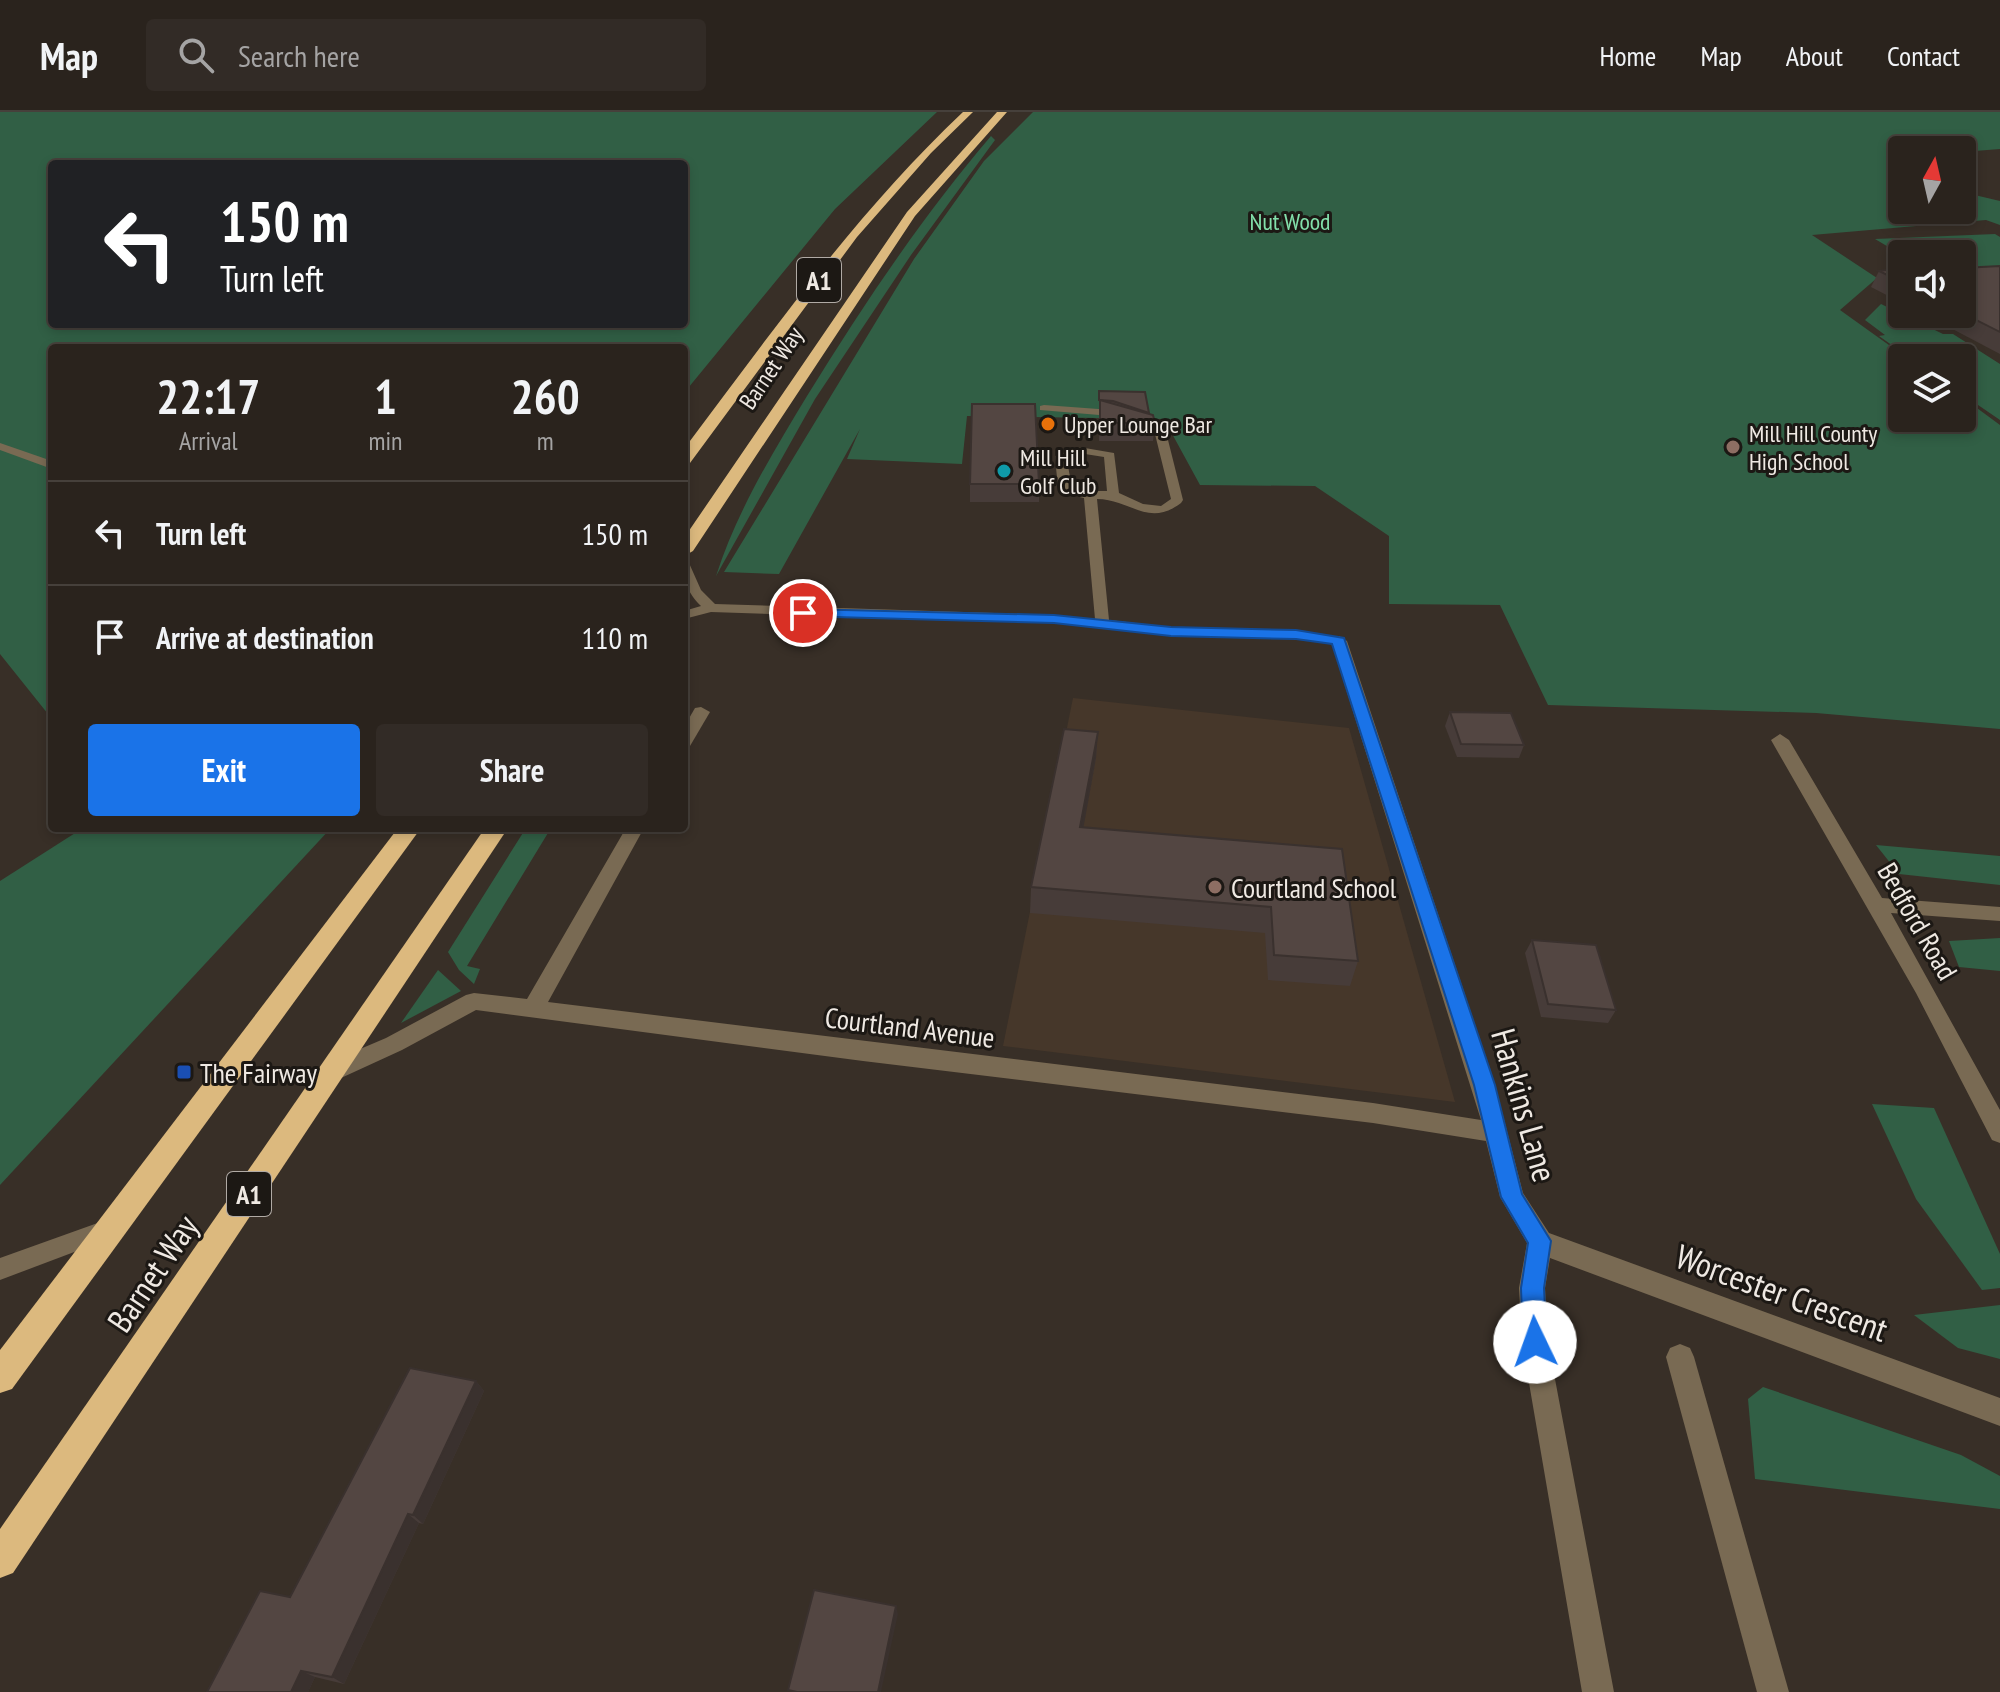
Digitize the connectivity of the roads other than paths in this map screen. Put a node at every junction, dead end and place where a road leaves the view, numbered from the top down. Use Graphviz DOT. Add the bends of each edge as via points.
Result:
graph roads {
  1 [pos="968,112"];
  2 [pos="1002,112"];
  3 [pos="1044,408"];
  4 [pos="0,446"];
  5 [pos="688,455"];
  6 [pos="48,464"];
  7 [pos="1090,495"];
  8 [pos="1113,495"];
  9 [pos="688,545"];
  10 [pos="688,575"];
  11 [pos="711,608"];
  12 [pos="688,614"];
  13 [pos="1102,624"];
  14 [pos="1339,641"];
  15 [pos="701,712"];
  16 [pos="688,735"];
  17 [pos="1780,740"];
  18 [pos="407,832"];
  19 [pos="494,832"];
  20 [pos="633,832"];
  21 [pos="1876,905"];
  22 [pos="2000,914"];
  23 [pos="533,1009"];
  24 [pos="333,1071"];
  25 [pos="1495,1132"];
  26 [pos="2000,1133"];
  27 [pos="112,1228"];
  28 [pos="1540,1241"];
  29 [pos="0,1269"];
  30 [pos="1680,1357"];
  31 [pos="0,1377"];
  32 [pos="2000,1412"];
  33 [pos="0,1560"];
  34 [pos="1598,1692"];
  35 [pos="1773,1692"];
  1 -- 5 [label="highway, Barnet Way / A1" via="873,210"];
  2 -- 9 [label="highway, Barnet Way / A1" via="911,214"];
  3 -- 8 [label="lane" via="1112,413 1159,428 1177,500 1164,510 1140,508"];
  4 -- 6 [label="lane"];
  7 -- 8 [label="lane"];
  7 -- 8 [label="lane" via="1064,485 1061,456 1073,450 1110,455"];
  7 -- 13 [label="lane"];
  10 -- 11 [label="lane"];
  11 -- 12 [label="lane"];
  11 -- 13 [label="lane"];
  13 -- 14 [label="lane"];
  14 -- 25 [label="street, Hankins Lane"];
  15 -- 16 [label="street"];
  17 -- 21 [label="street, Bedford Road"];
  18 -- 27 [label="highway, Barnet Way"];
  19 -- 24 [label="highway, Barnet Way / A1"];
  20 -- 23 [label="street"];
  21 -- 22 [label="street"];
  21 -- 26 [label="street, Bedford Road"];
  23 -- 24 [label="street, Courtland Avenue" via="474,1001"];
  23 -- 25 [label="street, Courtland Avenue"];
  24 -- 33 [label="highway, Barnet Way / A1"];
  25 -- 28 [label="street, Hankins Lane" via="1512,1197"];
  27 -- 29 [label="lane"];
  27 -- 31 [label="highway, Barnet Way"];
  28 -- 32 [label="street, Worcester Crescent"];
  28 -- 34 [label="street" via="1532,1288 1535,1342"];
  30 -- 35 [label="street"];
}
